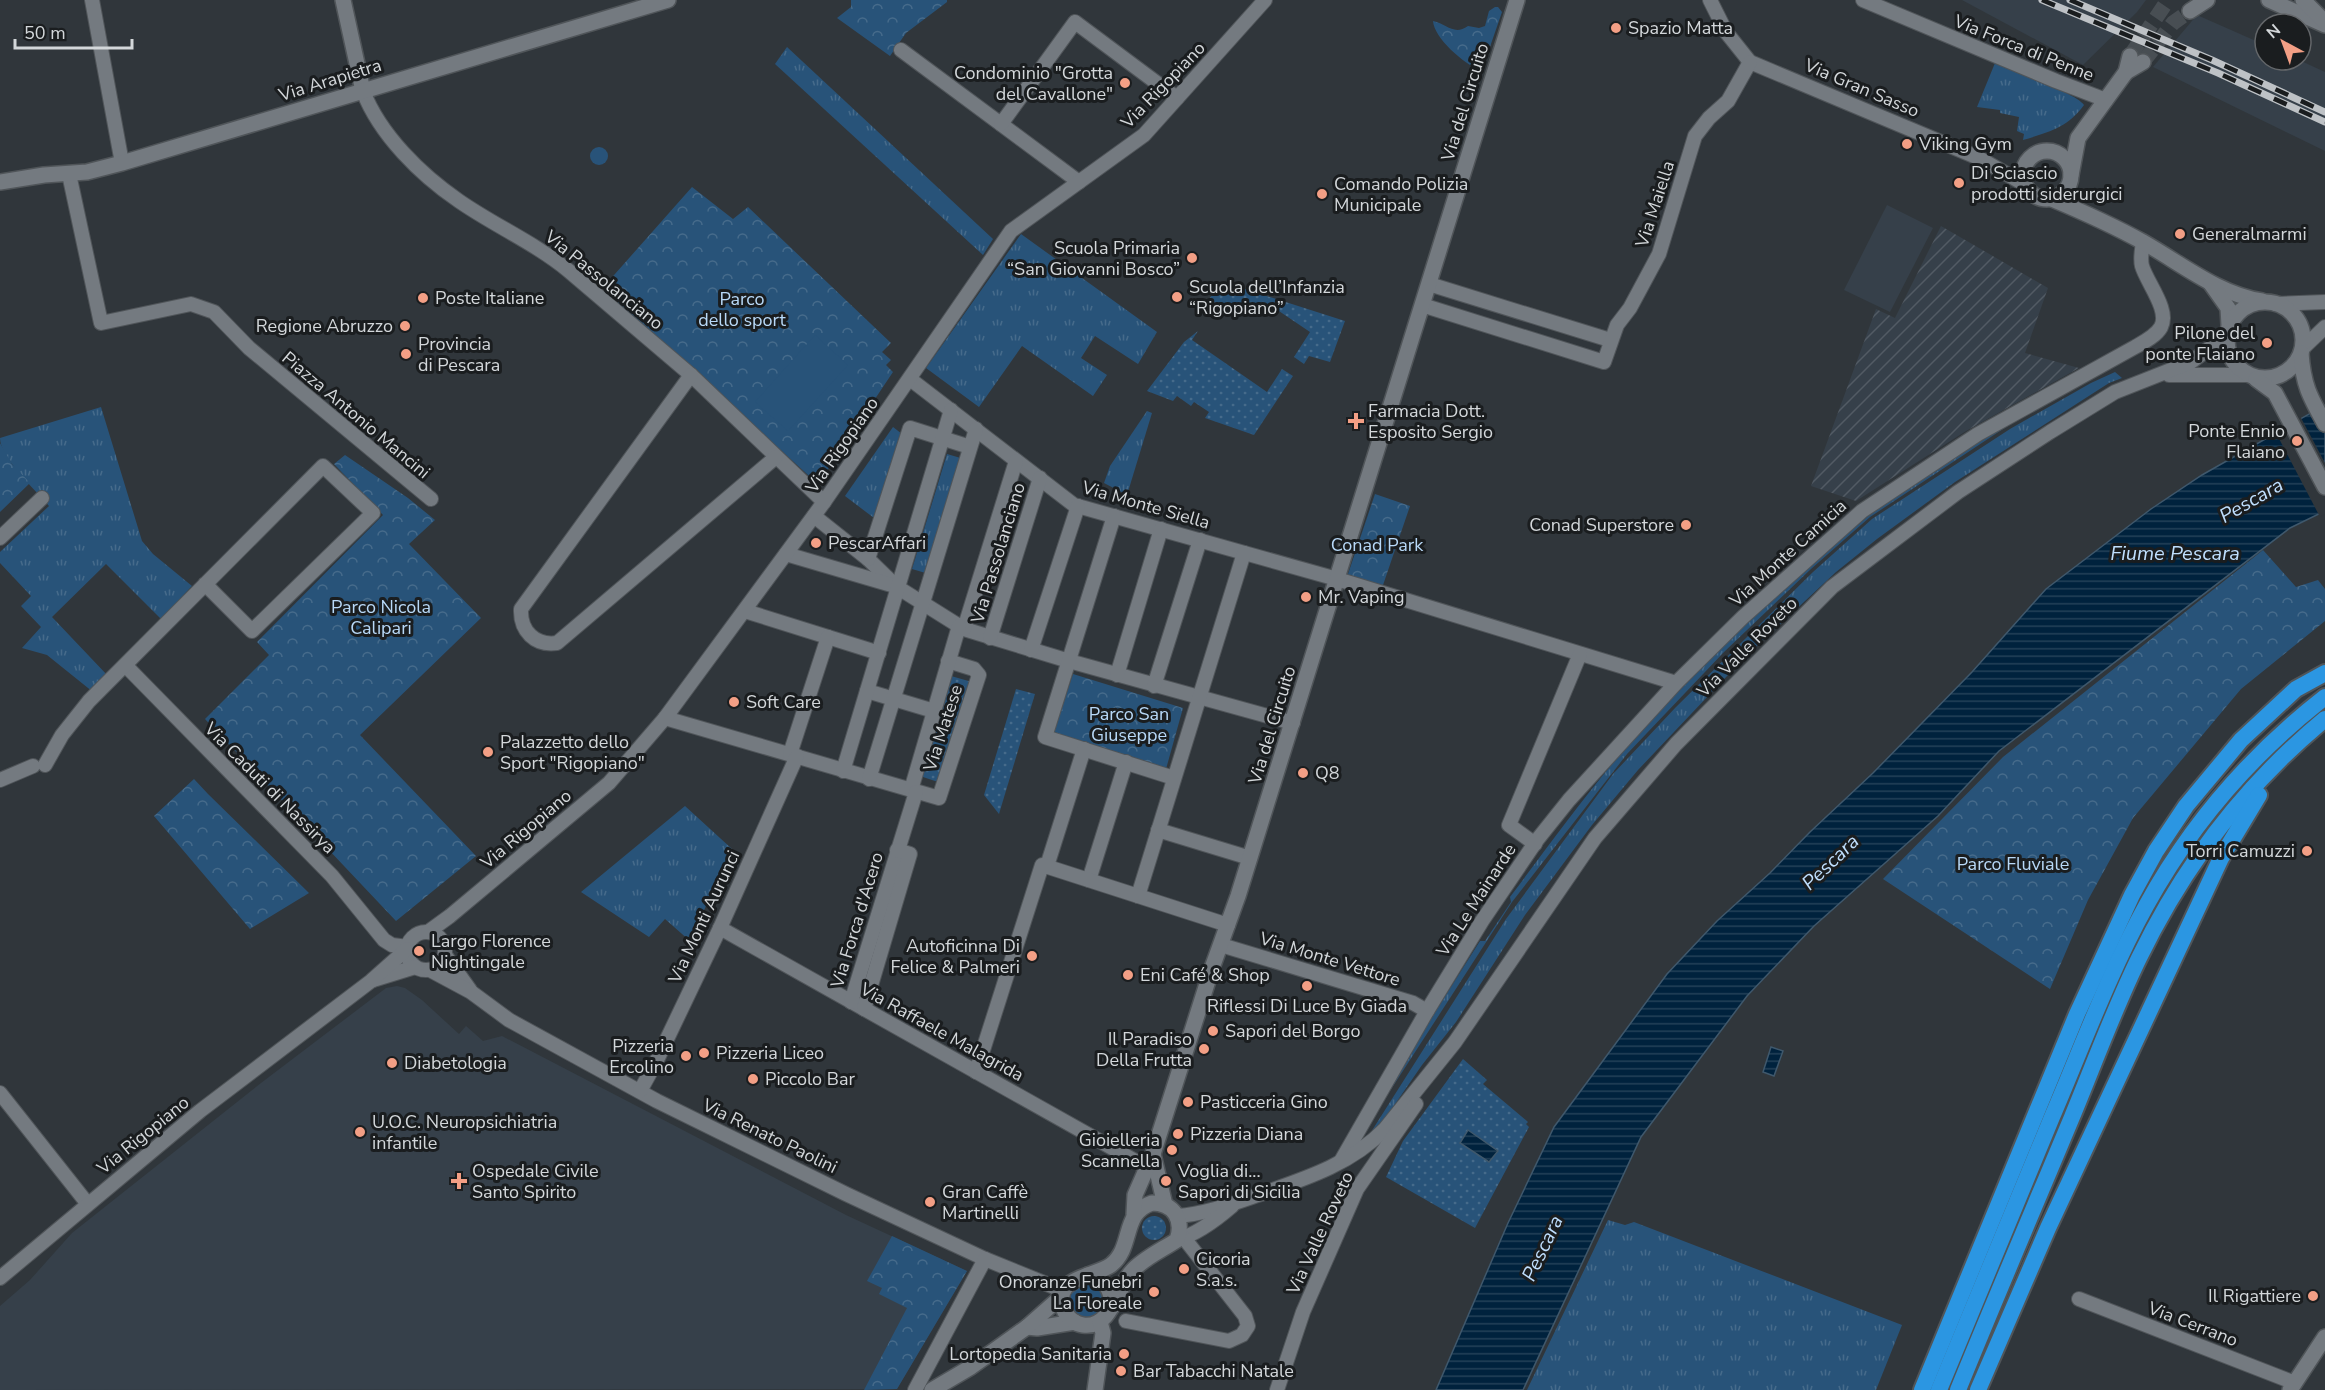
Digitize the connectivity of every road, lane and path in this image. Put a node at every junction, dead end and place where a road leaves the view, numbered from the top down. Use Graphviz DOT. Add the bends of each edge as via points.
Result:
graph roads {
  1 [pos="92,0"];
  2 [pos="343,0"];
  3 [pos="668,0"];
  4 [pos="1264,0"];
  5 [pos="1517,0"];
  6 [pos="1710,0"];
  7 [pos="1863,0"];
  8 [pos="2207,0"];
  9 [pos="2268,0"];
  10 [pos="2302,0"];
  11 [pos="2190,11"];
  12 [pos="2325,24"];
  13 [pos="901,50"];
  14 [pos="2136,59"];
  15 [pos="1750,62"];
  16 [pos="363,91"];
  17 [pos="1177,98"];
  18 [pos="2106,100"];
  19 [pos="1001,124"];
  20 [pos="2078,138"];
  21 [pos="2048,151"];
  22 [pos="122,163"];
  23 [pos="69,174"];
  24 [pos="2071,175"];
  25 [pos="0,182"];
  26 [pos="1079,182"];
  27 [pos="2024,184"];
  28 [pos="2066,190"];
  29 [pos="2052,199"];
  30 [pos="2101,220"];
  31 [pos="2143,242"];
  32 [pos="2209,282"];
  33 [pos="1429,284"];
  34 [pos="2325,302"];
  35 [pos="2270,303"];
  36 [pos="1422,305"];
  37 [pos="2325,327"];
  38 [pos="2228,331"];
  39 [pos="1610,339"];
  40 [pos="2302,351"];
  41 [pos="691,375"];
  42 [pos="2248,375"];
  43 [pos="2155,376"];
  44 [pos="910,379"];
  45 [pos="951,410"];
  46 [pos="2325,424"];
  47 [pos="976,429"];
  48 [pos="942,438"];
  49 [pos="970,447"];
  50 [pos="776,457"];
  51 [pos="1016,461"];
  52 [pos="1040,478"];
  53 [pos="2325,487"];
  54 [pos="42,498"];
  55 [pos="431,499"];
  56 [pos="824,502"];
  57 [pos="1078,506"];
  58 [pos="814,516"];
  59 [pos="1114,516"];
  60 [pos="1161,530"];
  61 [pos="0,538"];
  62 [pos="1200,540"];
  63 [pos="1244,553"];
  64 [pos="786,554"];
  65 [pos="868,559"];
  66 [pos="1337,579"];
  67 [pos="205,584"];
  68 [pos="897,587"];
  69 [pos="923,604"];
  70 [pos="745,611"];
  71 [pos="961,627"];
  72 [pos="828,637"];
  73 [pos="990,638"];
  74 [pos="1031,650"];
  75 [pos="879,653"];
  76 [pos="1580,654"];
  77 [pos="948,661"];
  78 [pos="1069,662"];
  79 [pos="126,666"];
  80 [pos="2325,673"];
  81 [pos="1117,675"];
  82 [pos="1676,683"];
  83 [pos="1154,686"];
  84 [pos="867,691"];
  85 [pos="2325,697"];
  86 [pos="1199,698"];
  87 [pos="894,699"];
  88 [pos="934,711"];
  89 [pos="665,718"];
  90 [pos="2325,719"];
  91 [pos="1293,723"];
  92 [pos="2325,725"];
  93 [pos="1084,749"];
  94 [pos="794,755"];
  95 [pos="1126,762"];
  96 [pos="843,771"];
  97 [pos="1174,778"];
  98 [pos="869,779"];
  99 [pos="0,780"];
  100 [pos="914,791"];
  101 [pos="1158,830"];
  102 [pos="1535,844"];
  103 [pos="897,850"];
  104 [pos="1250,858"];
  105 [pos="1044,866"];
  106 [pos="1089,880"];
  107 [pos="1138,896"];
  108 [pos="450,916"];
  109 [pos="1228,925"];
  110 [pos="720,928"];
  111 [pos="428,932"];
  112 [pos="388,942"];
  113 [pos="1221,945"];
  114 [pos="408,946"];
  115 [pos="444,949"];
  116 [pos="384,967"];
  117 [pos="415,967"];
  118 [pos="430,970"];
  119 [pos="370,981"];
  120 [pos="471,992"];
  121 [pos="851,1002"];
  122 [pos="864,1009"];
  123 [pos="1427,1011"];
  124 [pos="1455,1042"];
  125 [pos="976,1072"];
  126 [pos="640,1091"];
  127 [pos="0,1092"];
  128 [pos="1149,1161"];
  129 [pos="1341,1162"];
  130 [pos="1236,1202"];
  131 [pos="87,1203"];
  132 [pos="1165,1205"];
  133 [pos="1134,1214"];
  134 [pos="1177,1216"];
  135 [pos="1181,1239"];
  136 [pos="985,1260"];
  137 [pos="1088,1275"];
  138 [pos="0,1278"];
  139 [pos="1063,1294"];
  140 [pos="2079,1299"];
  141 [pos="1111,1308"];
  142 [pos="1126,1321"];
  143 [pos="1075,1322"];
  144 [pos="1100,1322"];
  145 [pos="1027,1327"];
  146 [pos="2325,1337"];
  147 [pos="2293,1386"];
  148 [pos="938,1388"];
  149 [pos="915,1390"];
  150 [pos="1095,1390"];
  151 [pos="1277,1390"];
  152 [pos="1922,1390"];
  153 [pos="1939,1390"];
  154 [pos="1958,1390"];
  155 [pos="1978,1390"];
  1 -- 22 [label="street"];
  2 -- 16 [label="street"];
  3 -- 16 [label="street, Via Arapietra"];
  4 -- 17 [label="street, Via Rigopiano"];
  5 -- 33 [label="street, Via del Circuito"];
  6 -- 15 [label="street, Via Gran Sasso" via="1726,32"];
  7 -- 18 [label="street, Via Forca di Penne"];
  8 -- 11 [label="street"];
  9 -- 12 [label="street"];
  10 -- 12 [label="street"];
  13 -- 19 [label="street"];
  14 -- 18 [label="street"];
  15 -- 27 [label="street, Via Gran Sasso" via="1979,158"];
  15 -- 39 [label="street, Via Maiella" via="1728,101 1695,136 1659,254"];
  16 -- 22 [label="street, Via Arapietra"];
  16 -- 41 [label="street, Via Passolanciano" via="401,151 444,190 553,257"];
  17 -- 19 [label="street" via="1074,22"];
  17 -- 26 [label="street, Via Rigopiano" via="1144,135"];
  18 -- 20 [label="street"];
  19 -- 26 [label="street"];
  20 -- 21 [label="street"];
  20 -- 24 [label="street"];
  21 -- 24 [label="street" via="2064,159"];
  21 -- 27 [label="street" via="2027,161 2023,168"];
  22 -- 23 [label="street, Via Arapietra"];
  23 -- 25 [label="street, Via Arapietra"];
  23 -- 55 [label="street, Piazza Antonio Mancini" via="101,322 191,304 214,312 249,348"];
  24 -- 28 [label="street"];
  26 -- 44 [label="street, Via Rigopiano" via="1011,231"];
  27 -- 29 [label="street" via="2039,198"];
  28 -- 29 [label="street"];
  28 -- 30 [label="street"];
  29 -- 30 [label="street"];
  30 -- 31 [label="street"];
  31 -- 32 [label="street"];
  31 -- 82 [label="street, Via Monte Camicia" via="2141,263 2163,313 2162,326 2153,336 1978,434 1862,511 1743,616"];
  32 -- 35 [label="street" via="2240,296"];
  32 -- 38 [label="street" via="2228,308"];
  33 -- 36 [label="street, Via del Circuito"];
  33 -- 39 [label="street"];
  34 -- 35 [label="street"];
  35 -- 38 [label="street" via="2246,307 2236,315"];
  35 -- 40 [label="street" via="2290,311 2300,325"];
  36 -- 39 [label="street, Via Maiella" via="1604,362"];
  36 -- 66 [label="street, Via del Circuito"];
  37 -- 40 [label="street"];
  38 -- 42 [label="street" via="2231,359"];
  38 -- 43 [label="street, Via Valle Roveto" via="2191,362"];
  40 -- 42 [label="street" via="2293,367 2279,376 2263,379"];
  40 -- 46 [label="street" via="2306,389"];
  41 -- 50 [label="street, Via Passolanciano"];
  41 -- 50 [label="street" via="521,609 520,617 529,635 541,643 557,643"];
  42 -- 43 [label="street, Via Valle Roveto"];
  42 -- 53 [label="street" via="2271,388 2282,403"];
  43 -- 124 [label="street, Via Valle Roveto" via="2115,392 2049,432 1958,492 1832,586 1676,744 1596,838"];
  44 -- 45 [label="street, Via Monte Siella"];
  44 -- 56 [label="street, Via Rigopiano"];
  45 -- 47 [label="street, Via Monte Siella"];
  45 -- 48 [label="street"];
  47 -- 49 [label="street"];
  47 -- 51 [label="street, Via Monte Siella"];
  48 -- 49 [label="street"];
  48 -- 65 [label="street" via="910,428"];
  48 -- 68 [label="street"];
  49 -- 69 [label="street"];
  50 -- 56 [label="street, Via Passolanciano"];
  51 -- 52 [label="street, Via Monte Siella"];
  51 -- 71 [label="street, Via Passolanciano"];
  52 -- 57 [label="street, Via Monte Siella"];
  52 -- 73 [label="street, Via Passolanciano"];
  54 -- 61 [label="street"];
  56 -- 58 [label="street, Via Rigopiano"];
  57 -- 59 [label="street, Via Monte Siella"];
  57 -- 74 [label="street"];
  58 -- 64 [label="street, Via Rigopiano"];
  58 -- 65 [label="street, Via Passolanciano"];
  59 -- 60 [label="street, Via Monte Siella"];
  59 -- 78 [label="street"];
  60 -- 62 [label="street, Via Monte Siella"];
  60 -- 81 [label="street"];
  62 -- 63 [label="street, Via Monte Siella"];
  62 -- 83 [label="street"];
  63 -- 66 [label="street, Via Monte Siella"];
  63 -- 86 [label="street"];
  64 -- 68 [label="street, Via Passolanciano"];
  64 -- 70 [label="street, Via Rigopiano"];
  65 -- 68 [label="street, Via Passolanciano"];
  66 -- 76 [label="street"];
  66 -- 91 [label="street, Via del Circuito"];
  67 -- 67 [label="street" via="322,466 373,513 252,631"];
  67 -- 79 [label="street"];
  68 -- 69 [label="street, Via Passolanciano"];
  68 -- 75 [label="street"];
  69 -- 71 [label="street, Via Passolanciano"];
  69 -- 87 [label="street"];
  70 -- 72 [label="street"];
  70 -- 89 [label="street, Via Rigopiano"];
  71 -- 73 [label="street, Via Passolanciano"];
  71 -- 77 [label="street, Via Matese"];
  72 -- 75 [label="street"];
  72 -- 94 [label="street, Via Monti Aurunci"];
  73 -- 74 [label="street, Via Passolanciano"];
  74 -- 78 [label="street, Via Passolanciano"];
  75 -- 84 [label="street"];
  76 -- 82 [label="street"];
  76 -- 102 [label="street" via="1509,825"];
  77 -- 88 [label="street, Via Matese"];
  77 -- 100 [label="street, Via Matese" via="974,669 979,675 939,798"];
  78 -- 81 [label="street, Via Passolanciano"];
  78 -- 93 [label="street" via="1045,736"];
  79 -- 99 [label="street" via="89,701 39,766"];
  79 -- 112 [label="street, Via Caduti di Nassirya" via="332,876"];
  80 -- 152 [label="highway" via="2296,689 2241,740 2186,806 2156,851 2077,1014"];
  81 -- 83 [label="street, Via Passolanciano"];
  82 -- 102 [label="street, Via Le Mainarde" via="1583,784"];
  83 -- 86 [label="street, Via Passolanciano"];
  84 -- 87 [label="street, Via Matese"];
  84 -- 96 [label="street"];
  85 -- 153 [label="highway" via="2266,748 2221,797 2185,843 2145,907 2101,1001"];
  86 -- 91 [label="street, Via Passolanciano"];
  86 -- 97 [label="street"];
  87 -- 88 [label="street, Via Matese"];
  87 -- 98 [label="street"];
  88 -- 100 [label="street, Via Matese"];
  89 -- 94 [label="street, Via Matese"];
  89 -- 108 [label="street, Via Rigopiano" via="609,783"];
  90 -- 154 [label="highway" via="2242,800 2196,858 2169,902 2139,959"];
  91 -- 104 [label="street, Via del Circuito"];
  92 -- 155 [label="highway" via="2289,756 2267,783 2221,858 2048,1228"];
  93 -- 95 [label="street"];
  93 -- 105 [label="street"];
  94 -- 96 [label="street, Via Matese"];
  94 -- 110 [label="street, Via Monti Aurunci"];
  95 -- 97 [label="street"];
  95 -- 106 [label="street"];
  96 -- 98 [label="street, Via Matese"];
  97 -- 101 [label="street"];
  98 -- 100 [label="street, Via Matese"];
  100 -- 103 [label="street, Via Forca d'Acero"];
  101 -- 104 [label="street"];
  101 -- 107 [label="street"];
  102 -- 123 [label="street, Via Le Mainarde"];
  103 -- 121 [label="street, Via Forca d'Acero"];
  103 -- 122 [label="street, Via Forca d'Acero" via="910,854"];
  104 -- 109 [label="street, Via del Circuito"];
  105 -- 106 [label="street"];
  105 -- 125 [label="street"];
  106 -- 107 [label="street"];
  107 -- 109 [label="street"];
  108 -- 111 [label="street, Via Rigopiano"];
  108 -- 115 [label="street"];
  109 -- 113 [label="street, Via del Circuito"];
  110 -- 121 [label="street, Via Raffaele Malagrida"];
  110 -- 126 [label="street, Via Monti Aurunci"];
  111 -- 114 [label="street" via="419,933"];
  111 -- 115 [label="street" via="437,935"];
  112 -- 114 [label="street"];
  112 -- 116 [label="street"];
  113 -- 123 [label="street, Via Monte Vettore"];
  113 -- 128 [label="street, Via del Circuito"];
  114 -- 116 [label="street, Via Rigopiano"];
  114 -- 117 [label="street" via="409,959"];
  115 -- 118 [label="street" via="440,965"];
  115 -- 120 [label="street, Via Renato Paolini"];
  116 -- 119 [label="street, Via Rigopiano"];
  117 -- 118 [label="street"];
  117 -- 119 [label="street, Via Rigopiano"];
  118 -- 120 [label="street, Via Renato Paolini"];
  119 -- 131 [label="street, Via Rigopiano"];
  120 -- 126 [label="street, Via Renato Paolini" via="509,1020"];
  121 -- 122 [label="street, Via Raffaele Malagrida"];
  122 -- 125 [label="street, Via Raffaele Malagrida"];
  123 -- 129 [label="street, Via Le Mainarde"];
  124 -- 129 [label="street, Via Valle Roveto" via="1385,1129"];
  124 -- 151 [label="street, Via Valle Roveto" via="1449,1059 1357,1189 1303,1312"];
  125 -- 128 [label="street, Via Raffaele Malagrida"];
  126 -- 136 [label="street, Via Renato Paolini"];
  127 -- 131 [label="street"];
  128 -- 132 [label="street"];
  128 -- 133 [label="street, Via del Circuito" via="1135,1195"];
  129 -- 130 [label="street"];
  130 -- 134 [label="street"];
  130 -- 135 [label="street"];
  131 -- 138 [label="street, Via Rigopiano"];
  132 -- 133 [label="street" via="1152,1203"];
  132 -- 134 [label="street"];
  133 -- 137 [label="street, Via del Circuito" via="1117,1259"];
  134 -- 135 [label="street"];
  135 -- 141 [label="street" via="1131,1272"];
  135 -- 142 [label="street" via="1245,1316 1248,1326 1242,1335 1229,1341"];
  136 -- 139 [label="street, Via Renato Paolini"];
  136 -- 149 [label="street"];
  137 -- 139 [label="street" via="1076,1278"];
  137 -- 141 [label="street" via="1107,1286"];
  139 -- 143 [label="street" via="1065,1311"];
  139 -- 145 [label="street"];
  140 -- 147 [label="street, Via Cerrano"];
  141 -- 144 [label="street"];
  143 -- 144 [label="street"];
  143 -- 145 [label="street"];
  144 -- 150 [label="street" via="1103,1333"];
  145 -- 148 [label="street"];
  146 -- 147 [label="street"];
}
